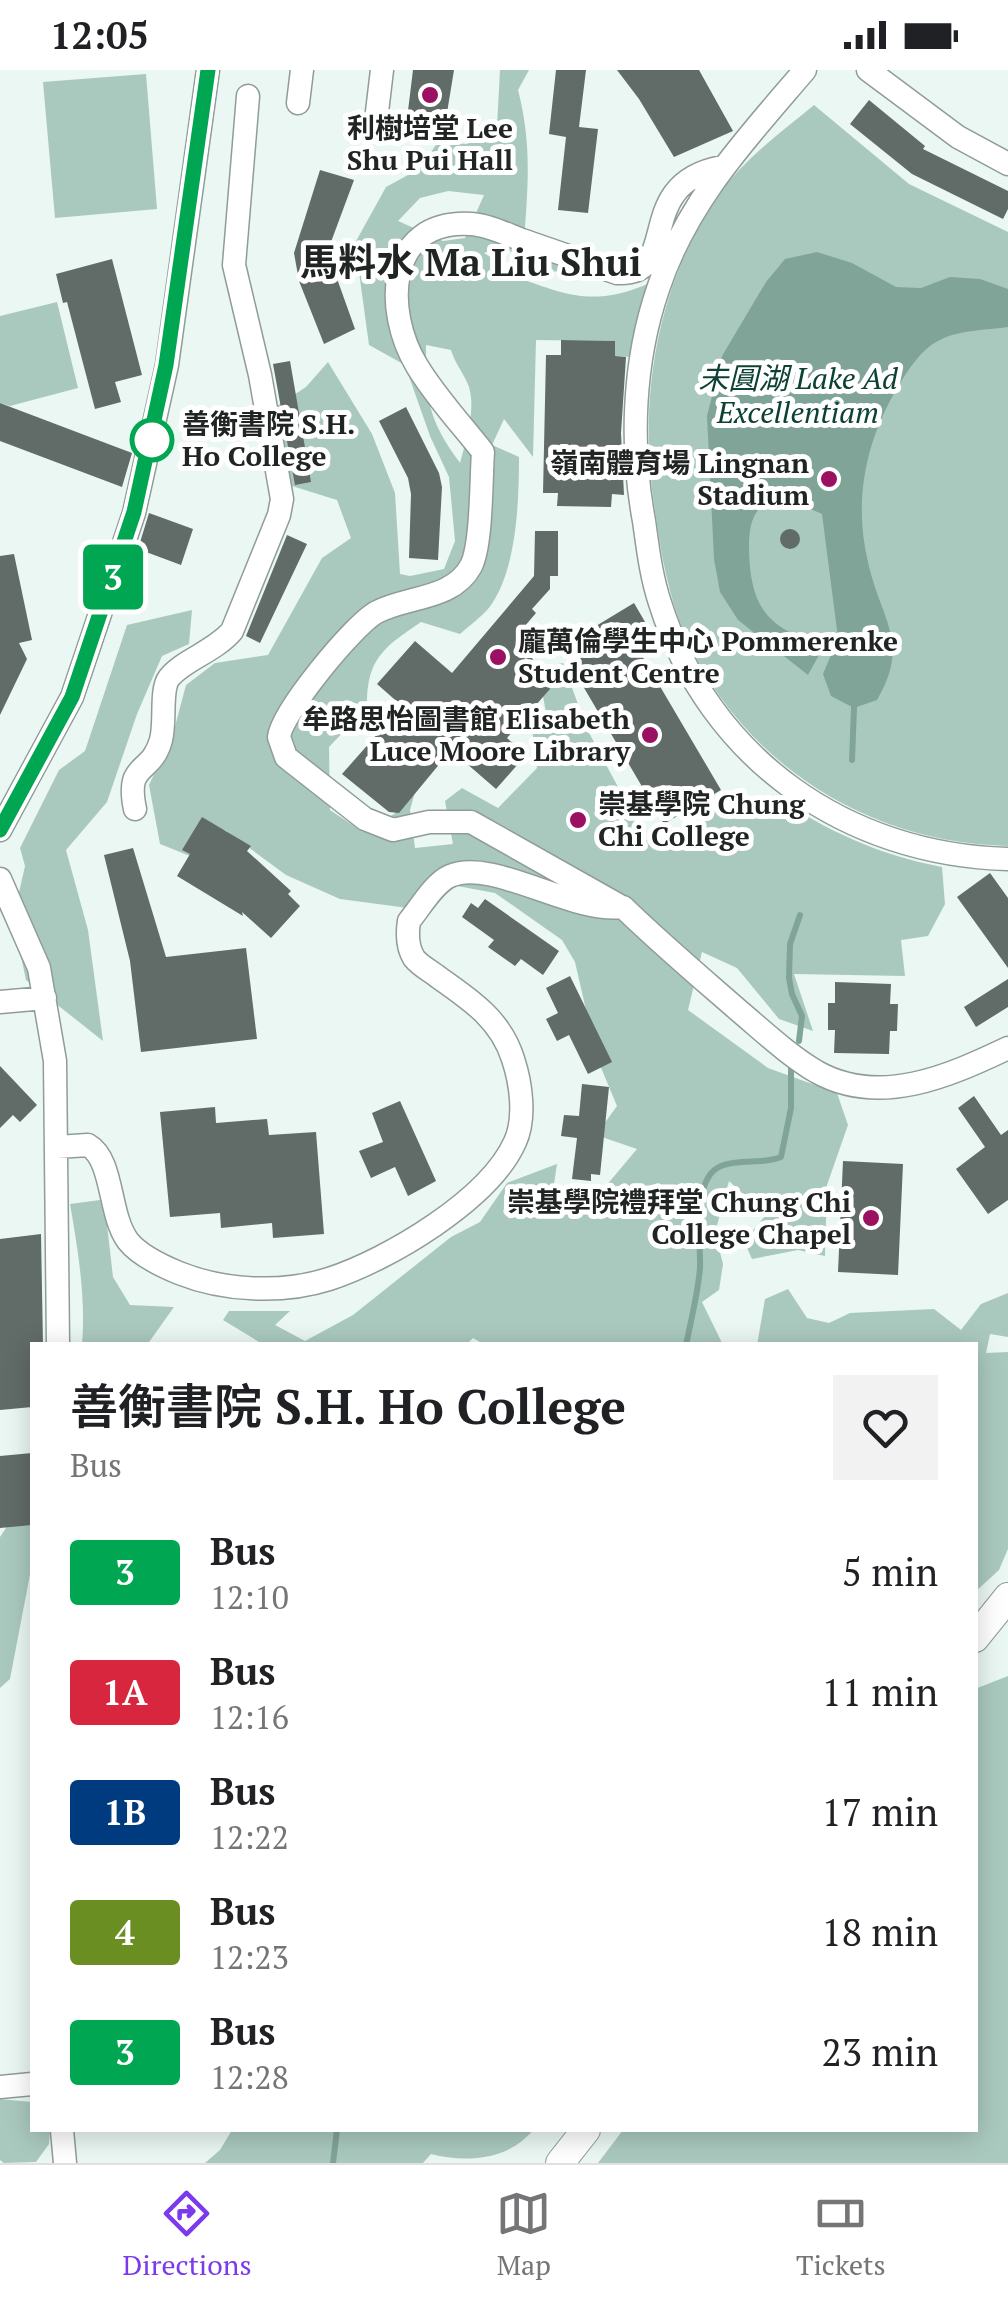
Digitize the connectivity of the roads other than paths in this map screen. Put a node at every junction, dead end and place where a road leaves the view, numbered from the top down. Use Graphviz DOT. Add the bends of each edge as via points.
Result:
graph roads {
  1 [pos="208,70"];
  2 [pos="302,70"];
  3 [pos="382,70"];
  4 [pos="805,70"];
  5 [pos="868,70"];
  6 [pos="248,96"];
  7 [pos="298,102"];
  8 [pos="377,112"];
  9 [pos="1008,164"];
  10 [pos="722,166"];
  11 [pos="135,809"];
  12 [pos="0,830"];
  13 [pos="1008,859"];
  14 [pos="0,880"];
  15 [pos="623,907"];
  16 [pos="46,998"];
  17 [pos="0,1002"];
  18 [pos="1008,1048"];
  19 [pos="57,1147"];
  20 [pos="58,1342"];
  21 [pos="1008,1597"];
  22 [pos="978,1634"];
  23 [pos="30,2084"];
  24 [pos="0,2087"];
  25 [pos="584,2132"];
  26 [pos="62,2134"];
  27 [pos="48,2163"];
  28 [pos="66,2163"];
  29 [pos="560,2163"];
  1 -- 12 [label="street" via="166,365 134,512 72,697"];
  2 -- 7 [label="street"];
  3 -- 8 [label="street"];
  4 -- 10 [label="street"];
  5 -- 9 [label="street" via="958,137"];
  6 -- 11 [label="street" via="234,265 282,499 232,631 166,681 157,752 131,784"];
  10 -- 13 [label="street" via="668,262 640,374 640,496 652,576 673,639 724,723 794,790 898,843"];
  10 -- 15 [label="street" via="674,191 660,219 654,255 632,272 617,273 479,225 437,227 408,250 397,292 403,333 416,365 482,452 476,554 449,588 382,609 360,624 290,710 279,737 286,756 365,819 393,830 471,822"];
  14 -- 16 [label="street"];
  15 -- 18 [label="street" via="782,1048 828,1077 902,1087"];
  15 -- 19 [label="street" via="606,910 497,876 458,874 445,878 409,922 414,958 486,1013 505,1039 517,1074 519,1131 476,1195 352,1270 327,1280 252,1288 179,1273 129,1242 94,1149"];
  16 -- 17 [label="street"];
  16 -- 19 [label="street"];
  19 -- 20 [label="street"];
  21 -- 22 [label="main road"];
  23 -- 24 [label="street"];
  25 -- 29 [label="main road"];
  26 -- 27 [label="street"];
  26 -- 28 [label="street"];
}
